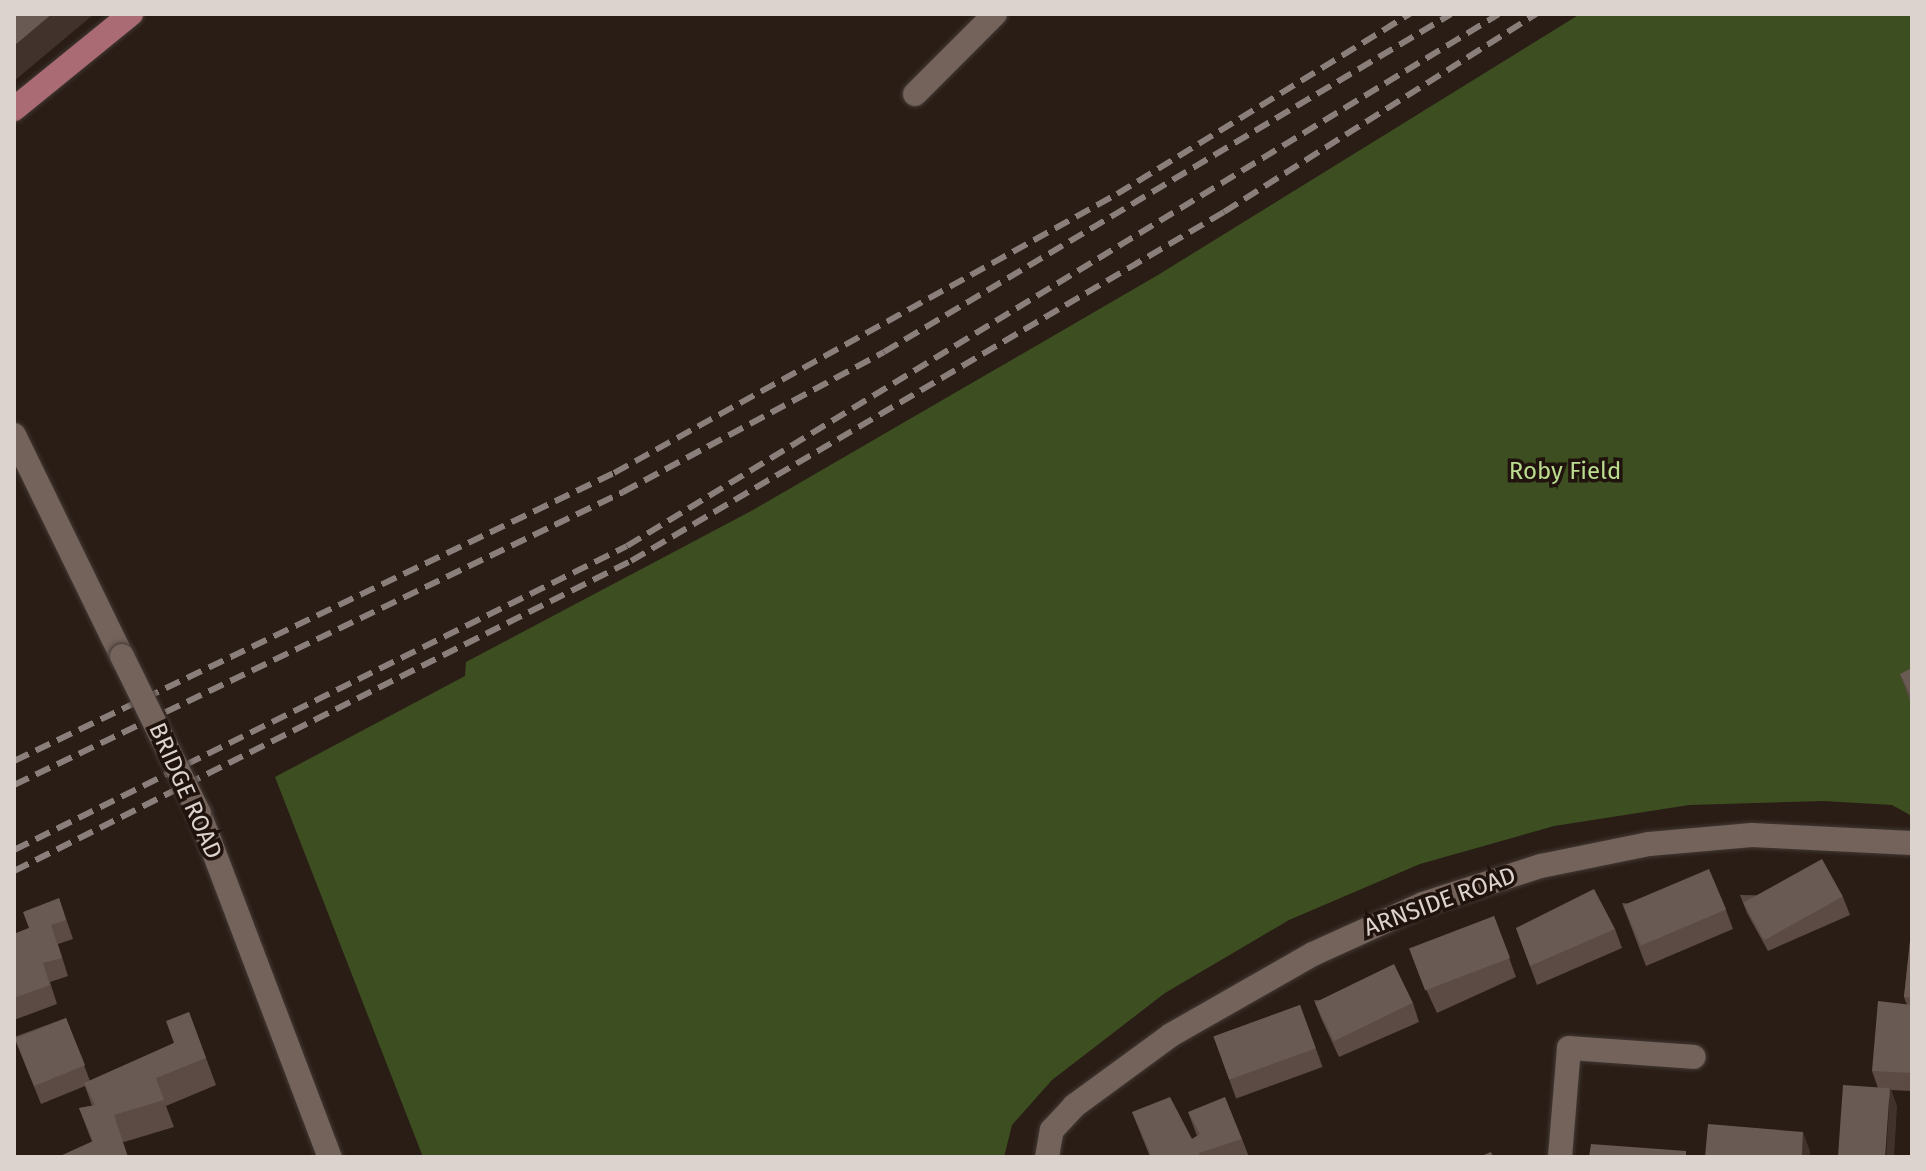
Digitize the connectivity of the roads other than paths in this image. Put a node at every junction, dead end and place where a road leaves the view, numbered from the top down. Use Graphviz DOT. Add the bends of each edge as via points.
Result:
graph roads {
  1 [pos="131,14"];
  2 [pos="995,14"];
  3 [pos="915,94"];
  4 [pos="14,109"];
  5 [pos="14,435"];
  6 [pos="1912,843"];
  7 [pos="1694,1057"];
  8 [pos="330,1157"];
  9 [pos="1047,1157"];
  10 [pos="1560,1157"];
  1 -- 4 [label="main road"];
  2 -- 3 [label="street"];
  5 -- 8 [label="street, BRIDGE ROAD, bridge" via="199,813"];
  6 -- 9 [label="street, ARNSIDE ROAD" via="1779,835 1649,844 1541,866 1423,904 1300,960 1159,1043 1074,1106 1052,1130"];
  7 -- 10 [label="street" via="1569,1048"];
}
